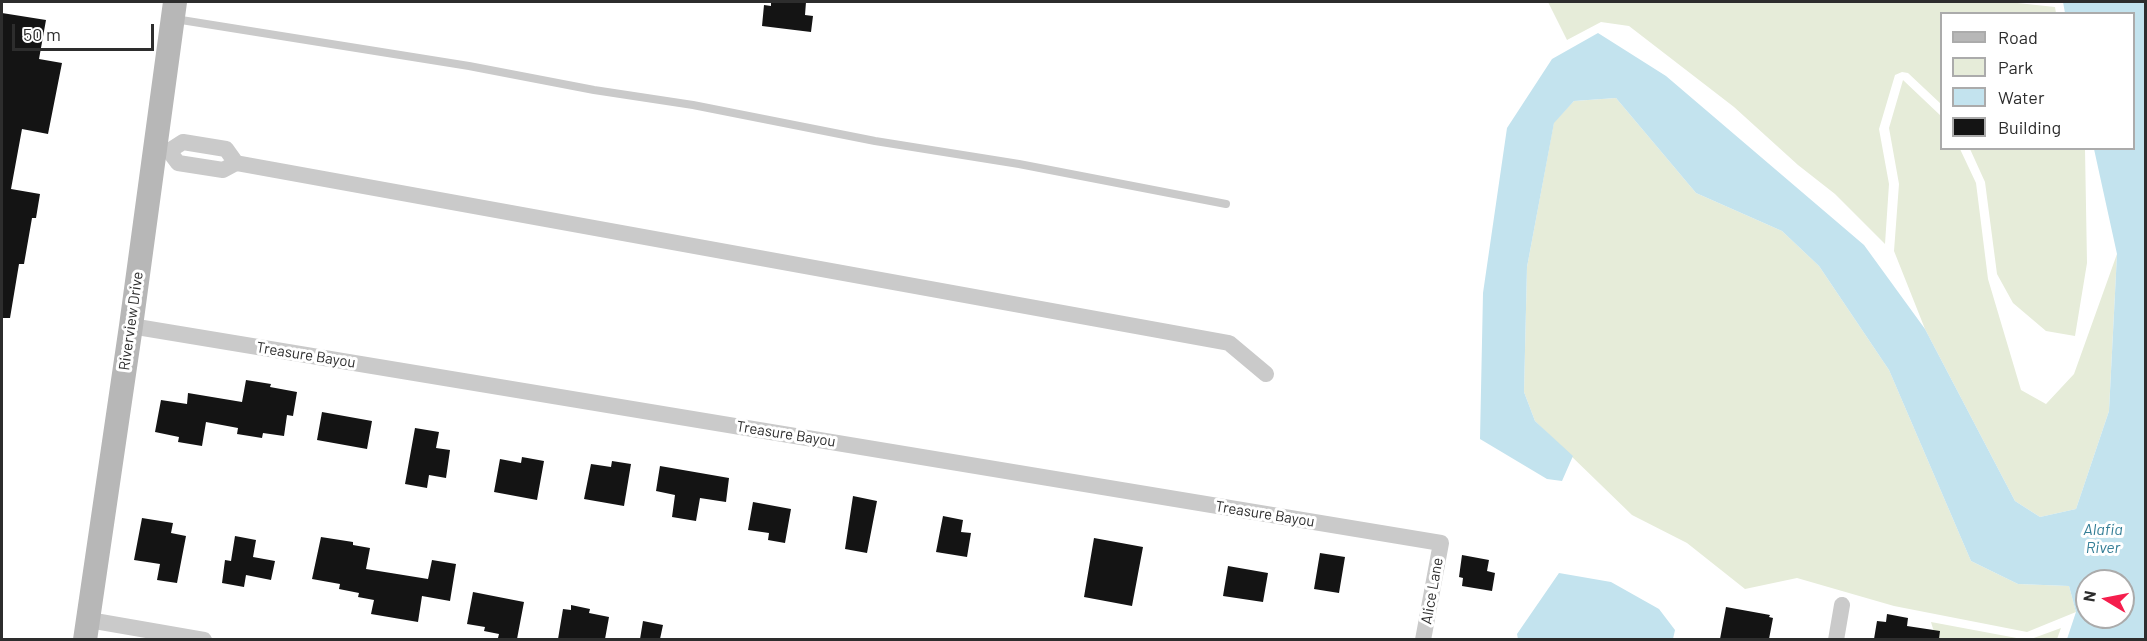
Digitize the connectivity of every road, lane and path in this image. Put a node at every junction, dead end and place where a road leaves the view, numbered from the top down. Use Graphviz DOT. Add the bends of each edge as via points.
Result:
graph roads {
  1 [pos="173,10"];
  2 [pos="162,150"];
  3 [pos="1226,204"];
  4 [pos="131,326"];
  5 [pos="1266,374"];
  6 [pos="1441,543"];
  7 [pos="1842,605"];
  8 [pos="87,630"];
  9 [pos="204,639"];
  10 [pos="1423,639"];
  11 [pos="1836,639"];
  1 -- 2 [label="street, Riverview Drive"];
  1 -- 3 [label="lane"];
  2 -- 4 [label="street, Riverview Drive"];
  2 -- 5 [label="street" via="178,164 223,170 236,163 1229,343"];
  4 -- 6 [label="street, Treasure Bayou"];
  4 -- 8 [label="street, Riverview Drive"];
  6 -- 10 [label="street, Alice Lane"];
  7 -- 11 [label="street"];
  8 -- 9 [label="street"];
}
